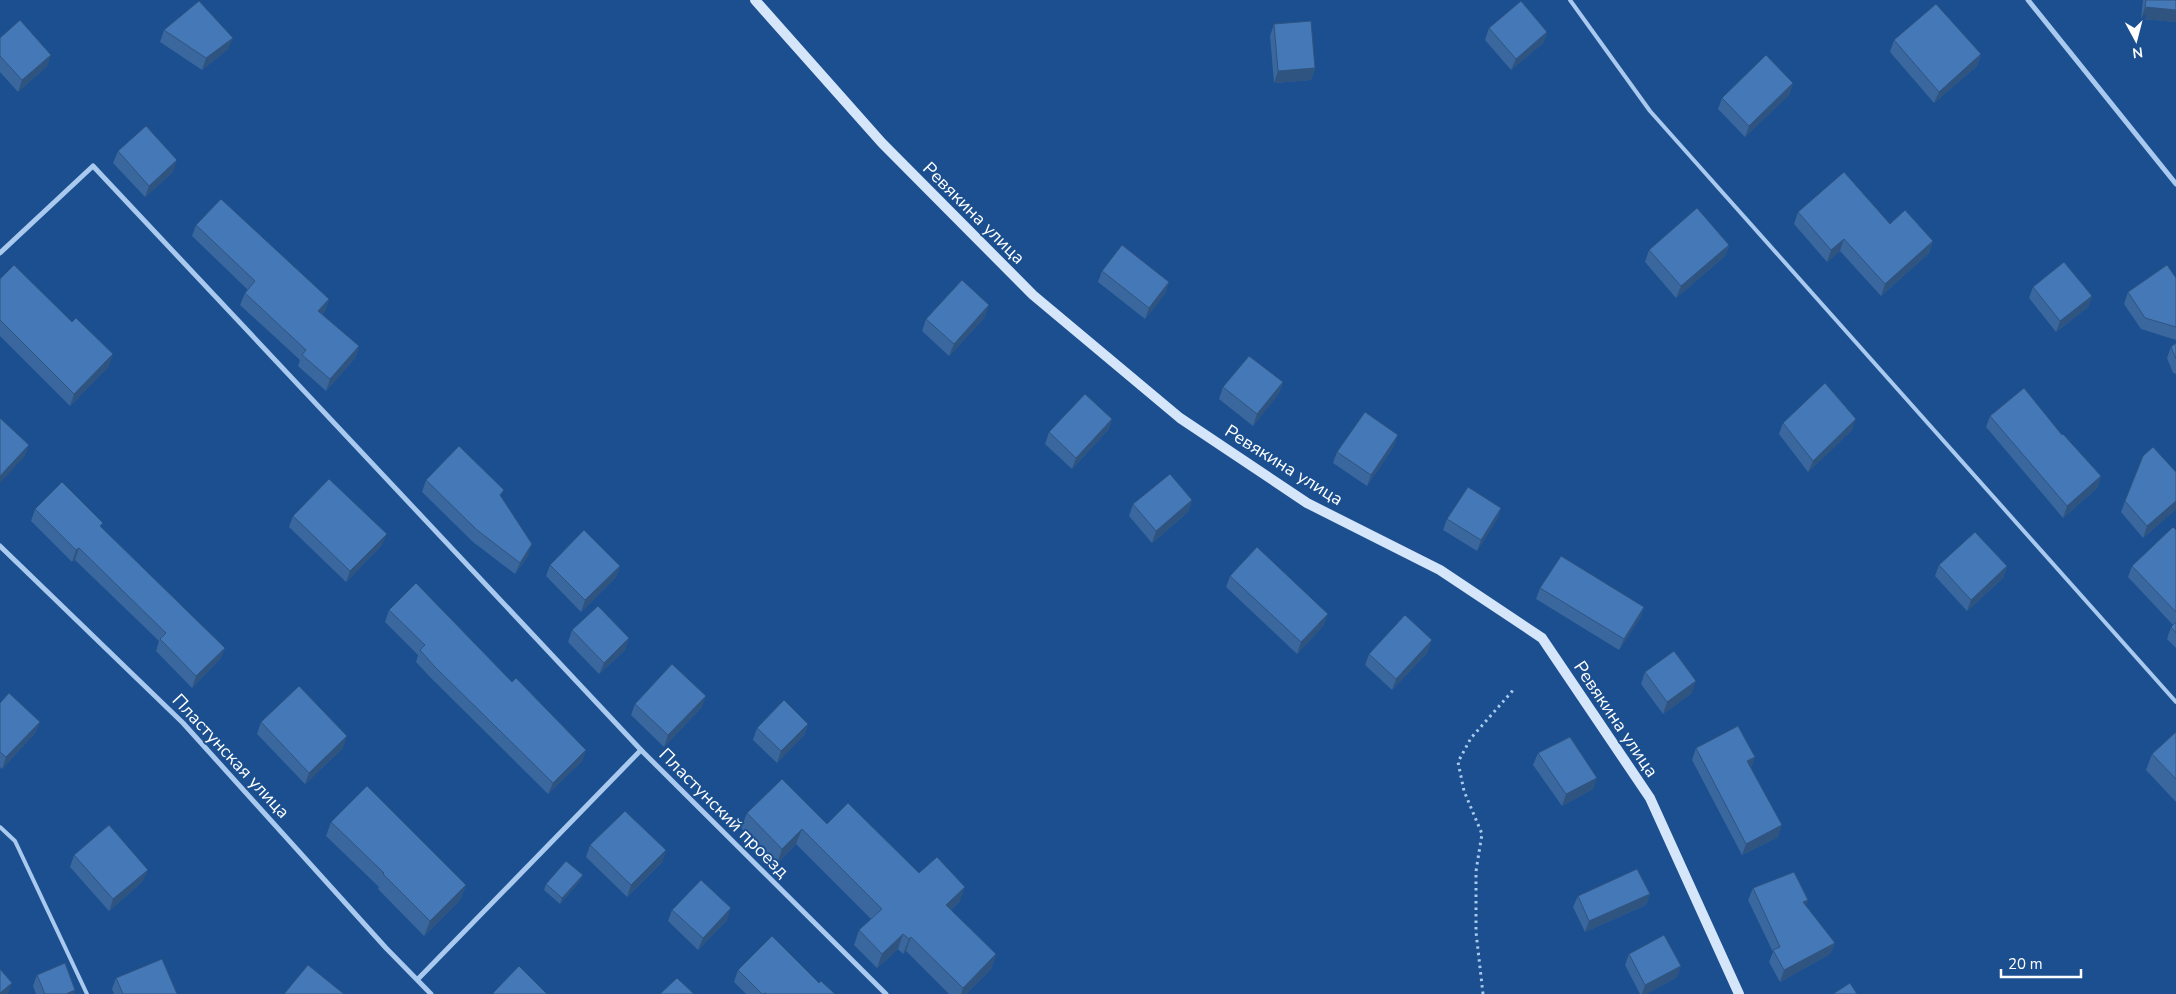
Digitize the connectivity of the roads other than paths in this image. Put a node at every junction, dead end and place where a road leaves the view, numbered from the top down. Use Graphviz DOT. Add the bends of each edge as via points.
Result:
graph roads {
  1 [pos="755,0"];
  2 [pos="1570,0"];
  3 [pos="2028,0"];
  4 [pos="2176,184"];
  5 [pos="0,253"];
  6 [pos="0,546"];
  7 [pos="2176,702"];
  8 [pos="642,750"];
  9 [pos="0,827"];
  10 [pos="418,979"];
  11 [pos="87,994"];
  12 [pos="431,994"];
  13 [pos="886,994"];
  14 [pos="1739,994"];
  1 -- 14 [label="main road, Ревякина улица" via="882,143 1033,295 1180,418 1307,503 1440,570 1542,638 1650,798"];
  2 -- 7 [label="lane" via="1650,112"];
  3 -- 4 [label="street"];
  5 -- 8 [label="street" via="92,166"];
  6 -- 10 [label="street, Пластунская улица" via="183,723 386,948"];
  8 -- 10 [label="street, Пластунский проезд"];
  8 -- 13 [label="street, Пластунский проезд"];
  9 -- 11 [label="lane" via="15,841"];
  10 -- 12 [label="street, Пластунская улица"];
}
